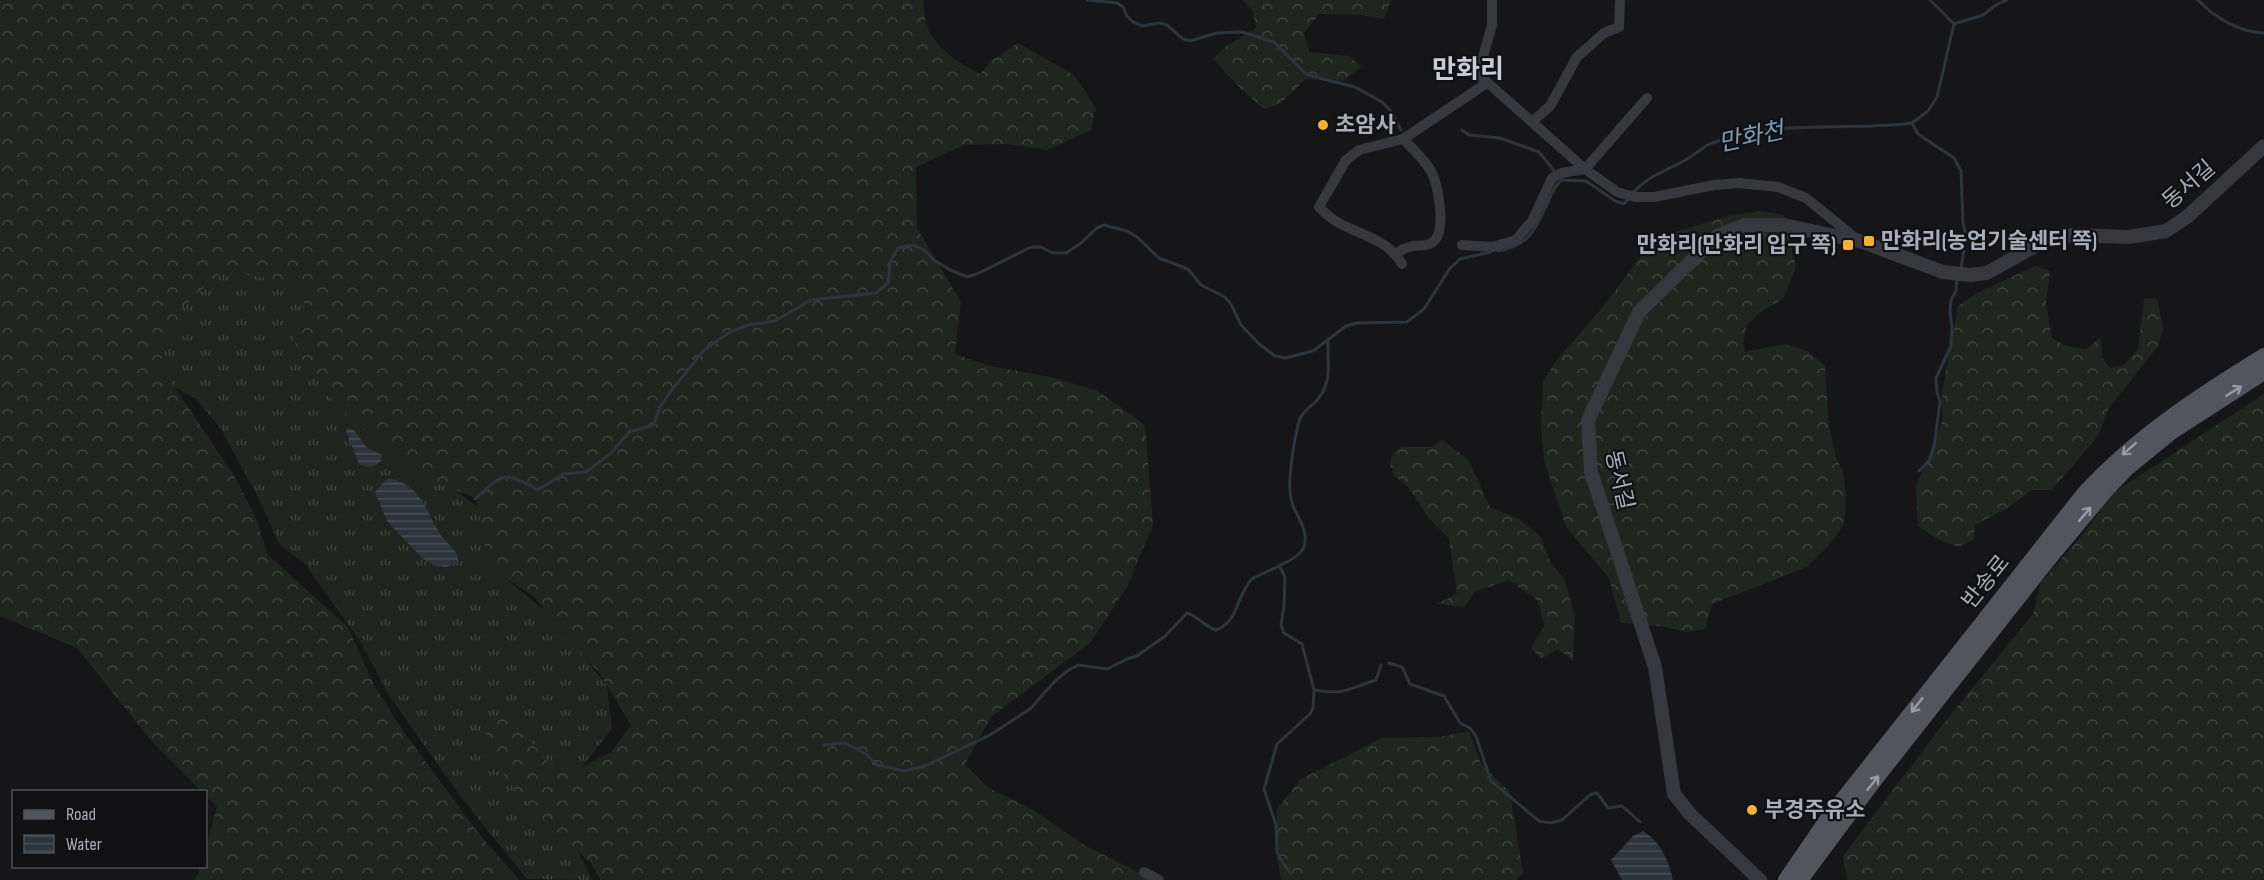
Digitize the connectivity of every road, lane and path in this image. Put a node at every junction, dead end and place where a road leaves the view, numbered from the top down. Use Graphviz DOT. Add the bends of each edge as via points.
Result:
graph roads {
  1 [pos="1492,0"];
  2 [pos="1620,0"];
  3 [pos="1487,83"];
  4 [pos="1647,98"];
  5 [pos="1532,122"];
  6 [pos="1403,139"];
  7 [pos="2264,146"];
  8 [pos="1585,169"];
  9 [pos="1836,221"];
  10 [pos="1830,235"];
  11 [pos="1860,241"];
  12 [pos="1462,245"];
  13 [pos="1396,254"];
  14 [pos="1402,264"];
  15 [pos="2264,356"];
  16 [pos="2264,372"];
  17 [pos="1144,872"];
  18 [pos="1803,878"];
  19 [pos="1159,880"];
  20 [pos="1760,880"];
  21 [pos="1786,880"];
  1 -- 3 [label="street" via="1492,25 1480,76"];
  2 -- 5 [label="street" via="1619,27 1604,33 1577,57 1550,106"];
  3 -- 5 [label="street, 동서길"];
  3 -- 6 [label="street"];
  4 -- 8 [label="street"];
  5 -- 8 [label="street, 동서길"];
  6 -- 13 [label="street" via="1431,171 1441,221 1432,242"];
  6 -- 13 [label="street" via="1359,150 1346,160 1318,207 1337,222 1374,238"];
  7 -- 11 [label="street, 동서길" via="2187,217 2166,231 2129,237 2056,238 1987,273 1959,274 1942,272"];
  8 -- 9 [label="street, 동서길" via="1617,192 1631,196 1654,197 1714,185 1758,184 1795,192"];
  8 -- 12 [label="street" via="1558,174 1549,183 1532,221 1516,240 1493,247"];
  9 -- 10 [label="street"];
  9 -- 11 [label="street, 동서길"];
  10 -- 11 [label="street, 동서길"];
  10 -- 20 [label="street, 동서길" via="1784,225 1745,225 1718,235 1639,312 1588,420 1591,472 1655,667 1674,794"];
  13 -- 14 [label="street"];
  15 -- 21 [label="main road, 반송로, one-way" via="2186,406 2110,465 1862,774"];
  18 -- 16 [label="main road, 반송로, one-way" via="2031,580 2105,491 2171,432"];
  17 -- 19 [label="street"];
}
